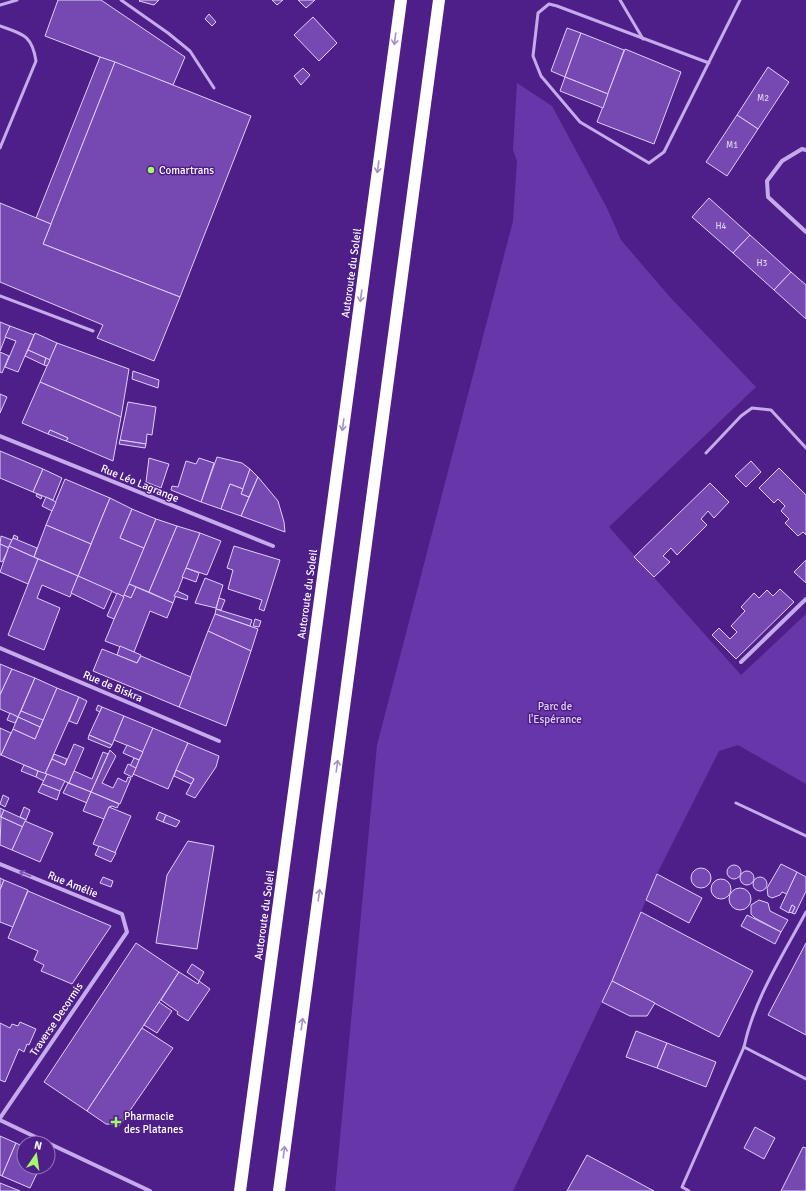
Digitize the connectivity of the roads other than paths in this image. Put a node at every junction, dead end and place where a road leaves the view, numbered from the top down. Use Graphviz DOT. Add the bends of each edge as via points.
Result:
graph roads {
  1 [pos="17,0"];
  2 [pos="121,0"];
  3 [pos="400,0"];
  4 [pos="439,0"];
  5 [pos="620,0"];
  6 [pos="740,0"];
  7 [pos="0,5"];
  8 [pos="0,26"];
  9 [pos="643,39"];
  10 [pos="709,63"];
  11 [pos="214,88"];
  12 [pos="0,148"];
  13 [pos="806,150"];
  14 [pos="806,232"];
  15 [pos="0,296"];
  16 [pos="93,331"];
  17 [pos="0,436"];
  18 [pos="806,448"];
  19 [pos="706,453"];
  20 [pos="273,546"];
  21 [pos="806,599"];
  22 [pos="0,648"];
  23 [pos="741,662"];
  24 [pos="219,741"];
  25 [pos="736,803"];
  26 [pos="806,836"];
  27 [pos="0,864"];
  28 [pos="806,912"];
  29 [pos="127,932"];
  30 [pos="744,1047"];
  31 [pos="806,1079"];
  32 [pos="0,1119"];
  33 [pos="32,1135"];
  34 [pos="56,1147"];
  35 [pos="150,1191"];
  36 [pos="240,1191"];
  37 [pos="279,1191"];
  38 [pos="688,1191"];
  1 -- 7 [label="lane"];
  2 -- 11 [label="lane" via="190,51"];
  3 -- 36 [label="highway, Autoroute du Soleil, one-way"];
  37 -- 4 [label="highway, one-way"];
  5 -- 9 [label="lane"];
  6 -- 10 [label="lane"];
  8 -- 12 [label="lane" via="20,33 33,46 36,61"];
  9 -- 10 [label="lane"];
  9 -- 10 [label="lane" via="549,4 538,13 533,56 541,76 580,122 649,163 664,152"];
  13 -- 14 [label="street" via="802,149 782,161 766,181 768,197"];
  15 -- 16 [label="lane"];
  17 -- 20 [label="street, Rue Léo Lagrange"];
  18 -- 19 [label="lane" via="772,410 752,408"];
  21 -- 23 [label="street"];
  22 -- 24 [label="street, Rue de Biskra"];
  25 -- 26 [label="lane"];
  29 -- 27 [label="street, Rue Amélie, one-way" via="122,914"];
  28 -- 30 [label="lane" via="751,1021"];
  29 -- 32 [label="street, Traverse Decormis"];
  30 -- 31 [label="lane"];
  30 -- 38 [label="lane" via="682,1187"];
  32 -- 33 [label="street"];
  34 -- 35 [label="street"];
}
